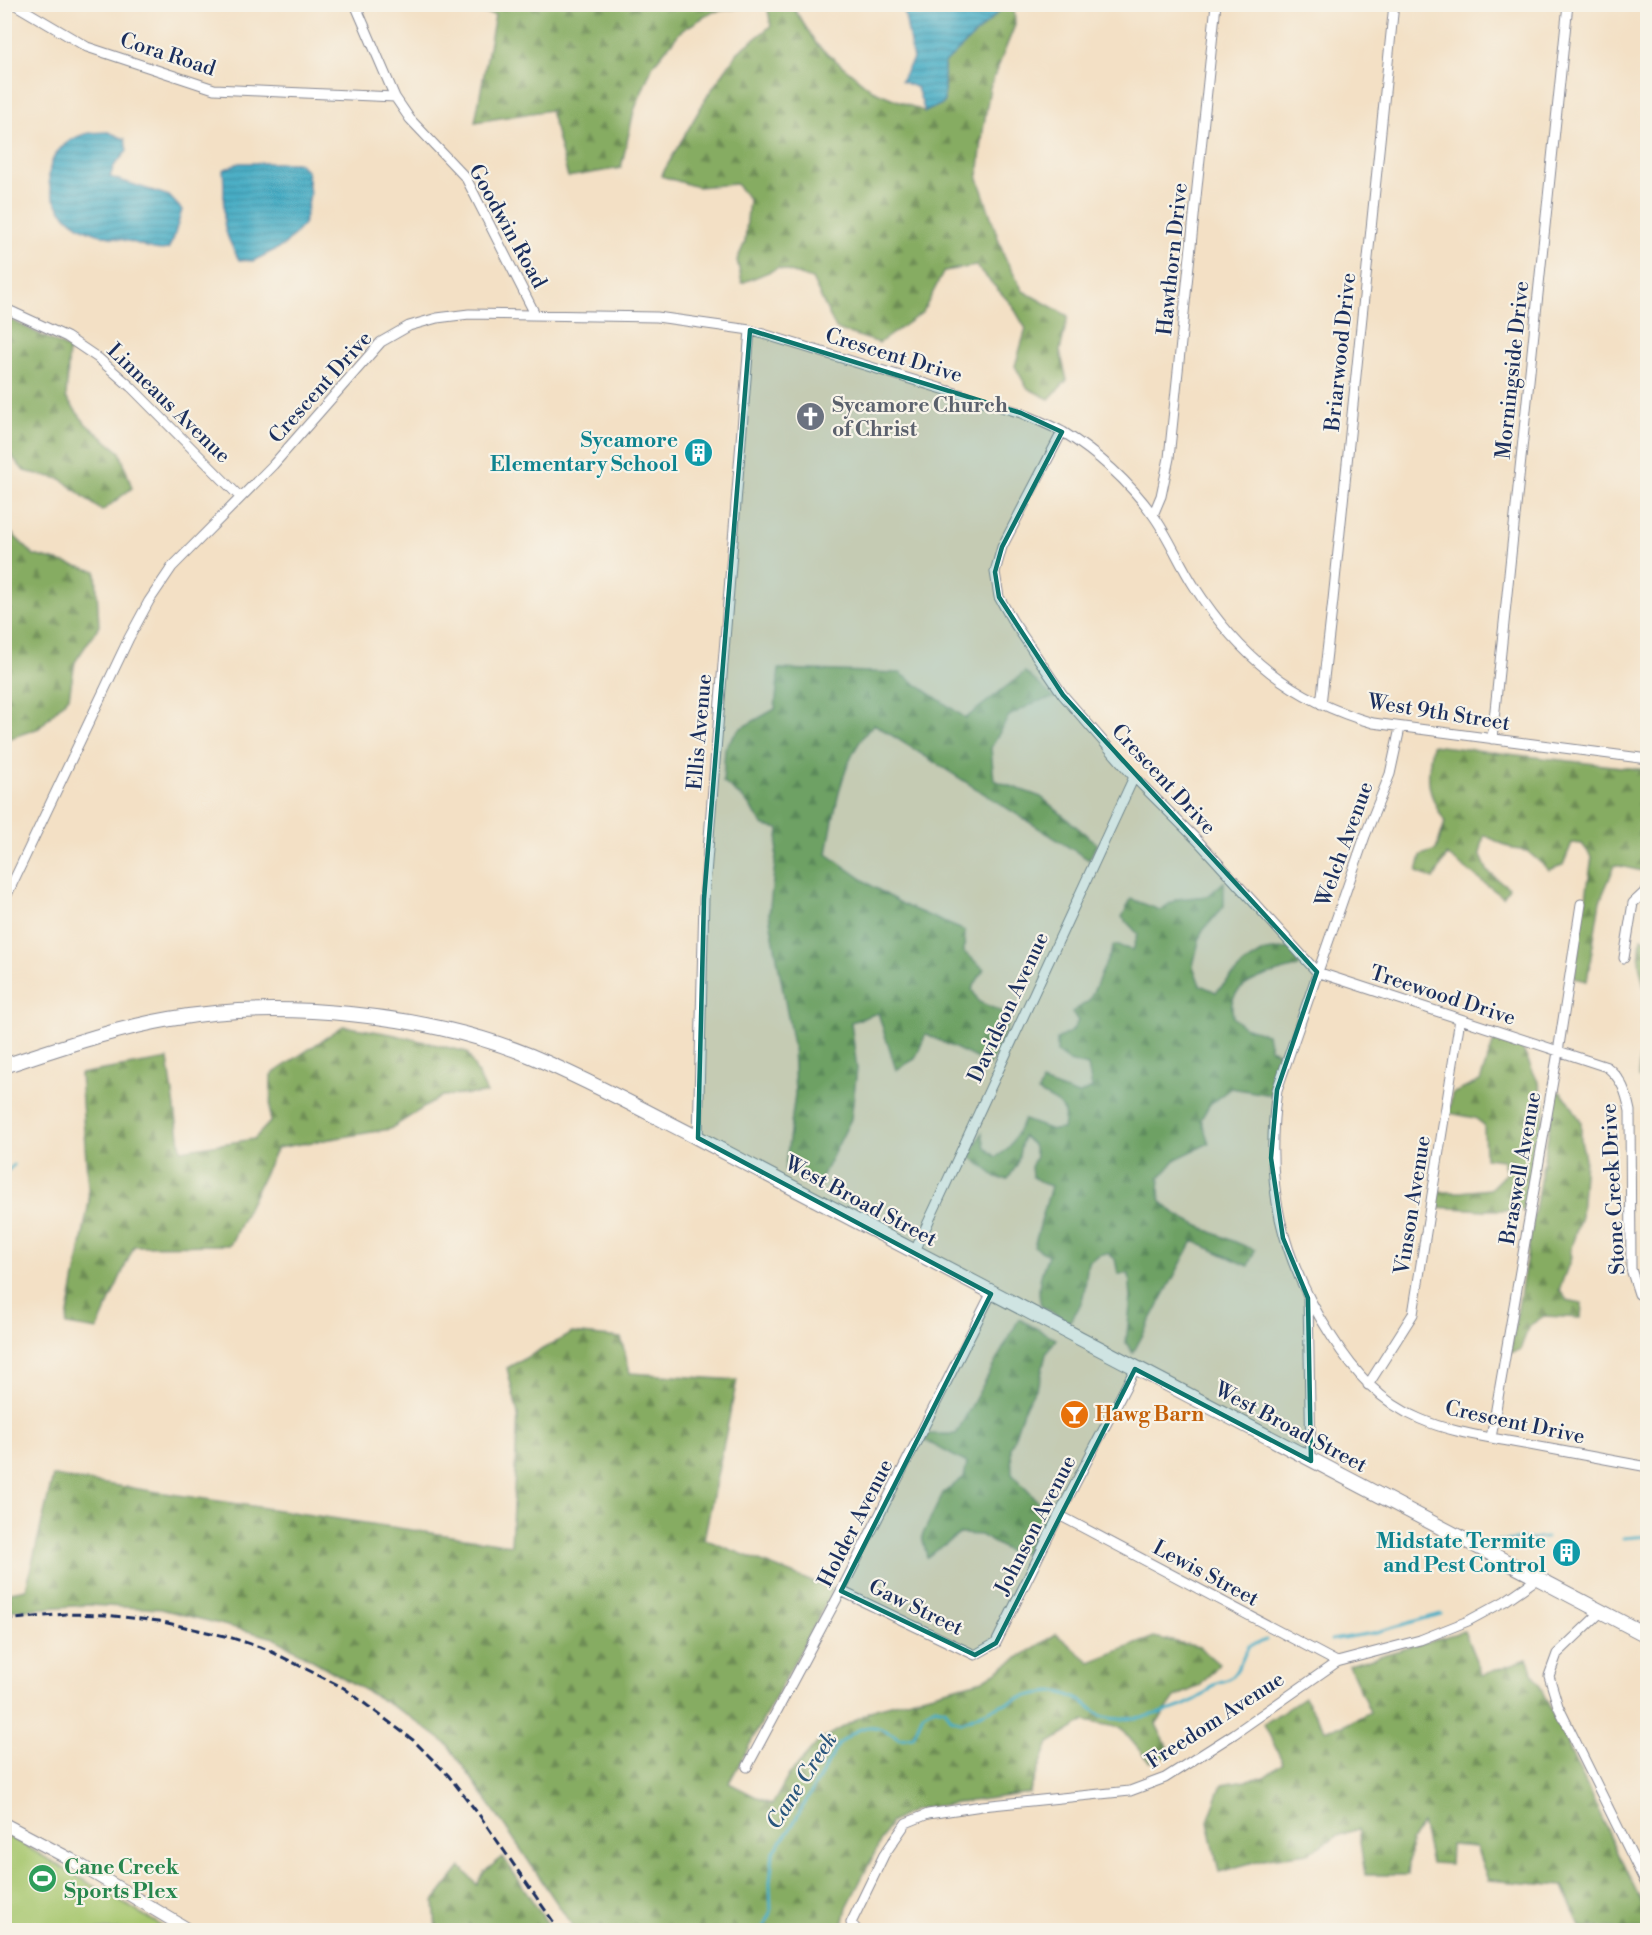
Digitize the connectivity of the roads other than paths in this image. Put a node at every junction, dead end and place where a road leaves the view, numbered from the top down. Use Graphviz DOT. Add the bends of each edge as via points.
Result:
graph roads {
  1 [pos="14,4"];
  2 [pos="355,4"];
  3 [pos="1216,4"];
  4 [pos="1394,4"];
  5 [pos="1568,4"];
  6 [pos="395,97"];
  7 [pos="4,308"];
  8 [pos="535,314"];
  9 [pos="750,330"];
  10 [pos="1062,432"];
  11 [pos="240,497"];
  12 [pos="1153,515"];
  13 [pos="1321,704"];
  14 [pos="1400,728"];
  15 [pos="1492,739"];
  16 [pos="1647,759"];
  17 [pos="1134,777"];
  18 [pos="1647,889"];
  19 [pos="4,901"];
  20 [pos="1581,904"];
  21 [pos="1624,958"];
  22 [pos="1317,972"];
  23 [pos="1460,1018"];
  24 [pos="1558,1052"];
  25 [pos="4,1066"];
  26 [pos="698,1138"];
  27 [pos="914,1253"];
  28 [pos="991,1293"];
  29 [pos="1639,1294"];
  30 [pos="1308,1298"];
  31 [pos="1136,1370"];
  32 [pos="1368,1385"];
  33 [pos="1491,1438"];
  34 [pos="1311,1461"];
  35 [pos="1647,1467"];
  36 [pos="1059,1515"];
  37 [pos="1537,1579"];
  38 [pos="842,1591"];
  39 [pos="1601,1611"];
  40 [pos="1647,1636"];
  41 [pos="975,1655"];
  42 [pos="1336,1662"];
  43 [pos="747,1767"];
  44 [pos="4,1824"];
  45 [pos="1647,1888"];
  46 [pos="189,1930"];
  47 [pos="857,1930"];
  1 -- 6 [label="street, Cora Road" via="87,47 214,89"];
  2 -- 6 [label="street, Goodwin Road"];
  3 -- 12 [label="street, Hawthorn Drive" via="1169,458"];
  4 -- 13 [label="street, Briarwood Drive"];
  5 -- 15 [label="street, Morningside Drive"];
  6 -- 8 [label="street, Goodwin Road" via="410,119 466,178"];
  7 -- 11 [label="street, Linneaus Avenue" via="67,337 98,358"];
  8 -- 9 [label="street, Crescent Drive" via="657,317"];
  8 -- 11 [label="street, Crescent Drive" via="437,318 381,342"];
  9 -- 10 [label="street, Crescent Drive" via="1022,413"];
  9 -- 26 [label="street, Ellis Avenue" via="704,899"];
  10 -- 12 [label="street, West 9th Street" via="1104,462"];
  10 -- 17 [label="street, Crescent Drive" via="1002,547 995,572 999,597 1063,695"];
  11 -- 19 [label="street, Crescent Drive" via="172,567 149,601"];
  12 -- 13 [label="street, West 9th Street" via="1223,629 1283,683"];
  13 -- 14 [label="street, West 9th Street" via="1373,723"];
  14 -- 15 [label="street, West 9th Street"];
  14 -- 22 [label="street, Welch Avenue" via="1390,774"];
  15 -- 16 [label="street, West 9th Street"];
  17 -- 22 [label="street, Crescent Drive"];
  17 -- 27 [label="street, Davidson Avenue"];
  18 -- 21 [label="street" via="1633,903"];
  20 -- 24 [label="street, Braswell Avenue"];
  22 -- 23 [label="street, Treewood Drive"];
  22 -- 30 [label="street, Crescent Drive" via="1277,1090 1271,1158 1283,1238"];
  23 -- 24 [label="street, Treewood Drive"];
  23 -- 32 [label="street, Vinson Avenue" via="1413,1314"];
  24 -- 29 [label="street, Stone Creek Drive" via="1607,1068 1618,1075 1626,1093 1630,1111 1631,1269"];
  24 -- 33 [label="street, Braswell Avenue"];
  25 -- 26 [label="main road, West Broad Street" via="107,1032 172,1018 305,1010 366,1016 427,1025 530,1056"];
  26 -- 27 [label="main road, West Broad Street"];
  27 -- 28 [label="main road, West Broad Street"];
  28 -- 31 [label="main road, West Broad Street"];
  28 -- 38 [label="street, Holder Avenue"];
  30 -- 32 [label="street, Crescent Drive" via="1345,1358"];
  30 -- 34 [label="street"];
  31 -- 34 [label="main road, West Broad Street"];
  31 -- 36 [label="street, Johnson Avenue"];
  32 -- 33 [label="street, Crescent Drive" via="1420,1419"];
  33 -- 35 [label="street, Crescent Drive"];
  34 -- 37 [label="main road, West Broad Street"];
  36 -- 41 [label="street, Johnson Avenue" via="996,1643"];
  36 -- 42 [label="street, Lewis Street"];
  37 -- 39 [label="main road, West Broad Street"];
  37 -- 42 [label="street, Freedom Avenue" via="1468,1621 1420,1640"];
  38 -- 41 [label="street, Gaw Street"];
  38 -- 43 [label="street, Holder Avenue"];
  39 -- 40 [label="main road, West Broad Street"];
  39 -- 45 [label="street" via="1557,1654 1548,1676 1558,1706"];
  42 -- 47 [label="street, Freedom Avenue" via="1165,1778 1130,1791 982,1806 928,1814 906,1823 884,1855 851,1923"];
  44 -- 46 [label="street"];
}
